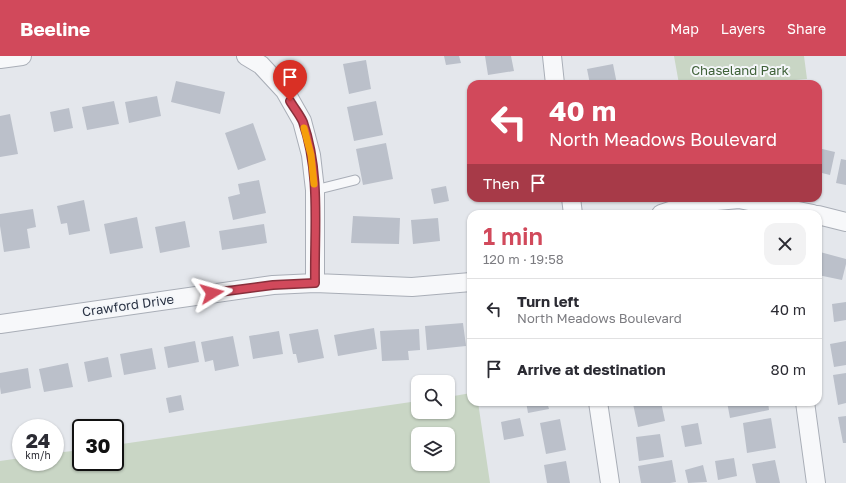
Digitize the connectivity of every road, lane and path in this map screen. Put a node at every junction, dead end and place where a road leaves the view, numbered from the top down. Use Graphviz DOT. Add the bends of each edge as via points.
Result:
graph roads {
  1 [pos="22,56"];
  2 [pos="246,56"];
  3 [pos="552,56"];
  4 [pos="0,59"];
  5 [pos="555,80"];
  6 [pos="355,180"];
  7 [pos="315,190"];
  8 [pos="705,202"];
  9 [pos="751,202"];
  10 [pos="673,210"];
  11 [pos="782,210"];
  12 [pos="822,216"];
  13 [pos="846,222"];
  14 [pos="467,282"];
  15 [pos="315,283"];
  16 [pos="0,324"];
  17 [pos="599,406"];
  18 [pos="806,406"];
  19 [pos="610,483"];
  20 [pos="816,483"];
  1 -- 4 [label="street"];
  2 -- 7 [label="street" via="261,65 284,91 302,121 311,155"];
  3 -- 5 [label="street"];
  6 -- 7 [label="lane"];
  7 -- 15 [label="street"];
  8 -- 10 [label="street"];
  9 -- 11 [label="street"];
  12 -- 13 [label="street"];
  14 -- 15 [label="street, Crawford Drive" via="412,287"];
  15 -- 16 [label="street, Crawford Drive" via="273,285"];
  17 -- 19 [label="street"];
  18 -- 20 [label="street"];
}
